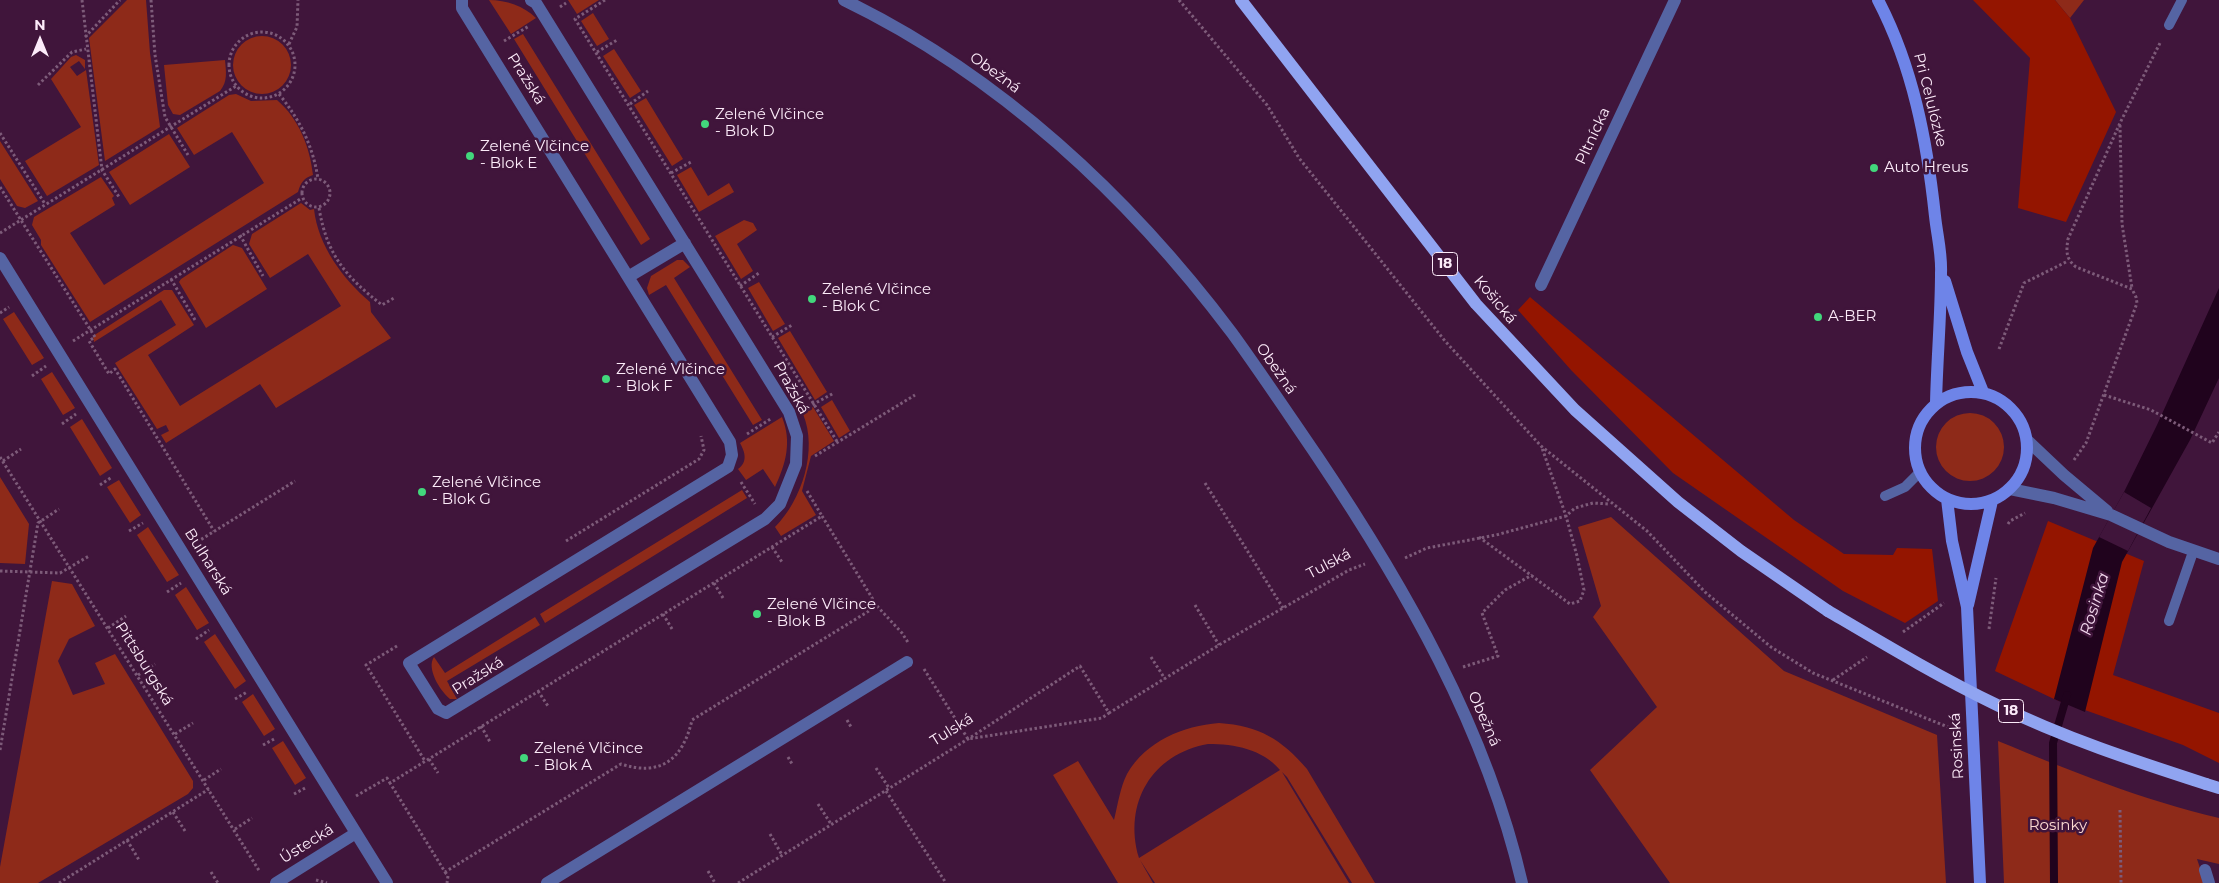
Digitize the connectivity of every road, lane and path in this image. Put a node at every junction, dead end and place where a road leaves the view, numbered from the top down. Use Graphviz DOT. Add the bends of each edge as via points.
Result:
graph roads {
  1 [pos="82,0"];
  2 [pos="120,0"];
  3 [pos="151,0"];
  4 [pos="298,0"];
  5 [pos="462,0"];
  6 [pos="531,0"];
  7 [pos="605,0"];
  8 [pos="844,0"];
  9 [pos="1179,0"];
  10 [pos="1241,0"];
  11 [pos="1675,0"];
  12 [pos="1878,0"];
  13 [pos="2182,0"];
  14 [pos="2170,24"];
  15 [pos="529,26"];
  16 [pos="85,38"];
  17 [pos="617,40"];
  18 [pos="289,44"];
  19 [pos="495,46"];
  20 [pos="86,49"];
  21 [pos="597,52"];
  22 [pos="38,85"];
  23 [pos="236,86"];
  24 [pos="648,91"];
  25 [pos="279,94"];
  26 [pos="630,104"];
  27 [pos="2120,123"];
  28 [pos="171,127"];
  29 [pos="0,133"];
  30 [pos="188,155"];
  31 [pos="691,162"];
  32 [pos="102,170"];
  33 [pos="671,173"];
  34 [pos="318,179"];
  35 [pos="0,187"];
  36 [pos="119,197"];
  37 [pos="302,198"];
  38 [pos="45,204"];
  39 [pos="319,208"];
  40 [pos="21,220"];
  41 [pos="0,233"];
  42 [pos="240,235"];
  43 [pos="685,243"];
  44 [pos="0,258"];
  45 [pos="2068,261"];
  46 [pos="1942,271"];
  47 [pos="759,272"];
  48 [pos="264,276"];
  49 [pos="628,277"];
  50 [pos="171,279"];
  51 [pos="740,286"];
  52 [pos="1541,286"];
  53 [pos="2132,289"];
  54 [pos="394,298"];
  55 [pos="196,320"];
  56 [pos="792,325"];
  57 [pos="90,330"];
  58 [pos="772,337"];
  59 [pos="1999,349"];
  60 [pos="58,350"];
  61 [pos="1983,392"];
  62 [pos="834,393"];
  63 [pos="914,395"];
  64 [pos="2104,395"];
  65 [pos="1936,402"];
  66 [pos="815,404"];
  67 [pos="776,416"];
  68 [pos="699,430"];
  69 [pos="2219,432"];
  70 [pos="746,435"];
  71 [pos="2027,440"];
  72 [pos="838,443"];
  73 [pos="1541,446"];
  74 [pos="22,449"];
  75 [pos="704,450"];
  76 [pos="0,457"];
  77 [pos="2,461"];
  78 [pos="813,464"];
  79 [pos="2071,464"];
  80 [pos="728,467"];
  81 [pos="1920,472"];
  82 [pos="295,481"];
  83 [pos="1205,483"];
  84 [pos="806,489"];
  85 [pos="2010,489"];
  86 [pos="1885,496"];
  87 [pos="1947,499"];
  88 [pos="1992,501"];
  89 [pos="1610,504"];
  90 [pos="59,509"];
  91 [pos="2032,513"];
  92 [pos="2111,514"];
  93 [pos="822,516"];
  94 [pos="1566,516"];
  95 [pos="765,519"];
  96 [pos="40,521"];
  97 [pos="2004,530"];
  98 [pos="214,531"];
  99 [pos="1478,537"];
  100 [pos="780,542"];
  101 [pos="563,543"];
  102 [pos="772,547"];
  103 [pos="1427,548"];
  104 [pos="182,551"];
  105 [pos="2193,552"];
  106 [pos="89,556"];
  107 [pos="1382,558"];
  108 [pos="2219,559"];
  109 [pos="782,562"];
  110 [pos="70,568"];
  111 [pos="0,571"];
  112 [pos="30,572"];
  113 [pos="1997,572"];
  114 [pos="1532,575"];
  115 [pos="714,582"];
  116 [pos="723,598"];
  117 [pos="1195,605"];
  118 [pos="877,606"];
  119 [pos="1967,607"];
  120 [pos="1283,608"];
  121 [pos="663,614"];
  122 [pos="126,616"];
  123 [pos="2170,621"];
  124 [pos="108,628"];
  125 [pos="672,630"];
  126 [pos="1989,637"];
  127 [pos="1219,644"];
  128 [pos="398,645"];
  129 [pos="912,649"];
  130 [pos="1151,657"];
  131 [pos="907,662"];
  132 [pos="156,664"];
  133 [pos="922,666"];
  134 [pos="1446,672"];
  135 [pos="138,675"];
  136 [pos="1165,679"];
  137 [pos="538,691"];
  138 [pos="548,706"];
  139 [pos="1109,713"];
  140 [pos="193,723"];
  141 [pos="481,726"];
  142 [pos="1954,729"];
  143 [pos="175,734"];
  144 [pos="968,739"];
  145 [pos="490,742"];
  146 [pos="0,750"];
  147 [pos="427,760"];
  148 [pos="876,768"];
  149 [pos="222,769"];
  150 [pos="438,773"];
  151 [pos="204,780"];
  152 [pos="390,783"];
  153 [pos="2219,788"];
  154 [pos="209,789"];
  155 [pos="888,789"];
  156 [pos="818,804"];
  157 [pos="340,806"];
  158 [pos="2120,810"];
  159 [pos="173,812"];
  160 [pos="252,818"];
  161 [pos="831,824"];
  162 [pos="235,829"];
  163 [pos="185,831"];
  164 [pos="356,833"];
  165 [pos="770,834"];
  166 [pos="127,840"];
  167 [pos="782,855"];
  168 [pos="138,860"];
  169 [pos="2205,870"];
  170 [pos="708,871"];
  171 [pos="211,872"];
  172 [pos="445,872"];
  173 [pos="262,875"];
  174 [pos="66,881"];
  175 [pos="59,883"];
  176 [pos="218,883"];
  177 [pos="276,883"];
  178 [pos="387,883"];
  179 [pos="447,883"];
  180 [pos="547,883"];
  181 [pos="715,883"];
  182 [pos="738,883"];
  183 [pos="946,883"];
  184 [pos="1522,883"];
  185 [pos="1980,883"];
  186 [pos="2121,883"];
  187 [pos="2210,883"];
  1 -- 16 [label="path"];
  2 -- 16 [label="path"];
  3 -- 28 [label="path" via="165,117"];
  4 -- 18 [label="path" via="297,27"];
  5 -- 49 [label="street, Pražská" via="462,8"];
  6 -- 43 [label="street, Pražská" via="536,2"];
  7 -- 21 [label="path" via="576,19"];
  8 -- 107 [label="street, Obežná" via="887,21 985,84 1072,156 1118,201 1160,245 1232,334 1334,481"];
  9 -- 73 [label="path" via="1267,105 1299,158 1445,340"];
  10 -- 153 [label="main road, Košická / 18, bridge" via="1476,304 1574,410 1678,502 1771,573 1923,668 1998,706 2104,751"];
  11 -- 52 [label="street, Pltnícka"];
  12 -- 46 [label="street, Pri Celulózke" via="1900,45 1922,126"];
  13 -- 14 [label="lane"];
  14 -- 27 [label="path"];
  15 -- 19 [label="path"];
  16 -- 20 [label="path"];
  17 -- 21 [label="path"];
  18 -- 23 [label="path" via="266,31 241,39 232,49 228,61"];
  18 -- 25 [label="path" via="295,57 295,71 290,84"];
  20 -- 22 [label="path" via="72,52"];
  20 -- 32 [label="path"];
  21 -- 26 [label="path"];
  23 -- 25 [label="path" via="256,98"];
  23 -- 28 [label="path"];
  24 -- 26 [label="path"];
  25 -- 34 [label="path" via="292,109 310,144"];
  26 -- 33 [label="path"];
  27 -- 45 [label="path" via="2068,239"];
  27 -- 53 [label="path" via="2122,224"];
  28 -- 30 [label="path"];
  28 -- 32 [label="path"];
  29 -- 38 [label="path"];
  31 -- 33 [label="path"];
  32 -- 36 [label="path"];
  32 -- 38 [label="path"];
  33 -- 51 [label="path"];
  34 -- 37 [label="path" via="308,181 302,189"];
  34 -- 39 [label="path" via="327,183 330,193 327,202"];
  35 -- 40 [label="path"];
  37 -- 39 [label="path" via="309,206"];
  37 -- 42 [label="path"];
  38 -- 40 [label="path"];
  39 -- 54 [label="path" via="322,229 342,268 382,305"];
  40 -- 41 [label="path"];
  40 -- 57 [label="path"];
  42 -- 48 [label="path"];
  42 -- 50 [label="path"];
  43 -- 49 [label="street"];
  43 -- 95 [label="street, Pražská" via="789,412 798,436 796,464 788,487 780,504"];
  44 -- 60 [label="street, Bulharská"];
  45 -- 53 [label="path"];
  45 -- 59 [label="path" via="2024,283"];
  46 -- 61 [label="street, Pri Celulózke"];
  46 -- 65 [label="street, Pri Celulózke"];
  47 -- 51 [label="path"];
  49 -- 80 [label="street, Pražská" via="730,442 732,455"];
  50 -- 55 [label="path"];
  50 -- 57 [label="path"];
  51 -- 58 [label="path"];
  53 -- 64 [label="path" via="2137,303"];
  56 -- 58 [label="path"];
  57 -- 60 [label="path"];
  57 -- 98 [label="path" via="95,337 89,341 109,374 115,369"];
  58 -- 66 [label="path"];
  60 -- 104 [label="street, Bulharská"];
  61 -- 65 [label="street" via="1959,392"];
  61 -- 71 [label="street" via="2000,399 2013,410 2022,423"];
  62 -- 66 [label="path"];
  63 -- 72 [label="path"];
  64 -- 69 [label="path" via="2150,410 2212,443"];
  64 -- 79 [label="path" via="2086,444"];
  65 -- 81 [label="street" via="1916,434 1914,453"];
  66 -- 72 [label="path"];
  67 -- 70 [label="path"];
  68 -- 75 [label="path"];
  71 -- 85 [label="street" via="2027,458"];
  71 -- 92 [label="street"];
  72 -- 78 [label="path" via="816,456"];
  73 -- 89 [label="path"];
  73 -- 94 [label="path"];
  74 -- 77 [label="path"];
  75 -- 80 [label="path"];
  75 -- 101 [label="path" via="699,459"];
  76 -- 77 [label="path, Pittsburgská"];
  77 -- 96 [label="path, Pittsburgská"];
  80 -- 95 [label="path" via="734,471"];
  80 -- 95 [label="street, Pražská" via="409,663 438,709 446,713 454,710"];
  81 -- 86 [label="lane" via="1905,486"];
  81 -- 87 [label="street" via="1930,488"];
  82 -- 98 [label="path"];
  83 -- 120 [label="path"];
  84 -- 93 [label="path"];
  85 -- 88 [label="street"];
  85 -- 92 [label="street"];
  87 -- 88 [label="street" via="1969,505"];
  87 -- 119 [label="street, Rosinská" via="1952,541"];
  88 -- 119 [label="street, Rosinská"];
  89 -- 94 [label="path" via="1593,503 1575,508"];
  89 -- 142 [label="path" via="1647,531 1705,592 1771,647 1814,673"];
  90 -- 96 [label="path"];
  91 -- 97 [label="path" via="2022,513 2010,520"];
  92 -- 105 [label="street"];
  93 -- 100 [label="path"];
  93 -- 118 [label="path"];
  94 -- 99 [label="path"];
  94 -- 114 [label="path" via="1584,590 1580,602 1570,604"];
  95 -- 100 [label="path"];
  96 -- 110 [label="path, Pittsburgská"];
  96 -- 112 [label="path"];
  98 -- 104 [label="path"];
  99 -- 103 [label="path"];
  99 -- 114 [label="path"];
  100 -- 102 [label="path"];
  102 -- 109 [label="path"];
  102 -- 115 [label="path"];
  104 -- 157 [label="street, Bulharská"];
  105 -- 108 [label="street"];
  105 -- 123 [label="lane"];
  106 -- 110 [label="path"];
  107 -- 120 [label="path, Tulská" via="1349,570"];
  107 -- 134 [label="street, Obežná"];
  110 -- 112 [label="path" via="60,574"];
  110 -- 124 [label="path, Pittsburgská"];
  111 -- 112 [label="path"];
  112 -- 146 [label="path"];
  113 -- 126 [label="path"];
  114 -- 134 [label="path" via="1505,590 1482,613 1498,656"];
  115 -- 116 [label="path"];
  115 -- 121 [label="path"];
  117 -- 127 [label="path"];
  118 -- 129 [label="path"];
  118 -- 172 [label="path" via="692,720 681,750 668,762 654,768 637,769 621,764"];
  119 -- 185 [label="street, Rosinská"];
  120 -- 127 [label="path, Tulská"];
  121 -- 125 [label="path"];
  121 -- 137 [label="path"];
  122 -- 124 [label="path"];
  124 -- 135 [label="path, Pittsburgská"];
  127 -- 136 [label="path, Tulská"];
  128 -- 147 [label="path" via="366,665"];
  130 -- 136 [label="path"];
  131 -- 180 [label="street"];
  132 -- 135 [label="path"];
  133 -- 144 [label="path"];
  134 -- 184 [label="street, Obežná" via="1493,781"];
  135 -- 143 [label="path, Pittsburgská"];
  136 -- 139 [label="path, Tulská"];
  137 -- 138 [label="path"];
  137 -- 141 [label="path"];
  139 -- 144 [label="path" via="1102,718"];
  139 -- 144 [label="path, Tulská" via="1080,666"];
  140 -- 143 [label="path"];
  141 -- 145 [label="path"];
  141 -- 147 [label="path"];
  143 -- 151 [label="path, Pittsburgská"];
  144 -- 155 [label="path, Tulská"];
  147 -- 150 [label="path"];
  147 -- 152 [label="path"];
  148 -- 155 [label="path"];
  149 -- 151 [label="path"];
  151 -- 154 [label="path, Pittsburgská"];
  152 -- 157 [label="path" via="387,778"];
  152 -- 172 [label="path"];
  154 -- 159 [label="path"];
  154 -- 162 [label="path, Pittsburgská"];
  155 -- 161 [label="path, Tulská"];
  155 -- 183 [label="path"];
  156 -- 161 [label="path"];
  157 -- 164 [label="street, Bulharská"];
  158 -- 186 [label="path"];
  159 -- 163 [label="path"];
  159 -- 166 [label="path"];
  160 -- 162 [label="path"];
  161 -- 167 [label="path, Tulská"];
  162 -- 173 [label="path, Pittsburgská"];
  164 -- 177 [label="street, Ústecká"];
  164 -- 178 [label="street, Bulharská"];
  165 -- 167 [label="path"];
  166 -- 168 [label="path"];
  166 -- 174 [label="path"];
  167 -- 182 [label="path, Tulská"];
  169 -- 187 [label="street"];
  170 -- 181 [label="path"];
  171 -- 176 [label="path"];
  172 -- 179 [label="path"];
  174 -- 175 [label="path"];
}
